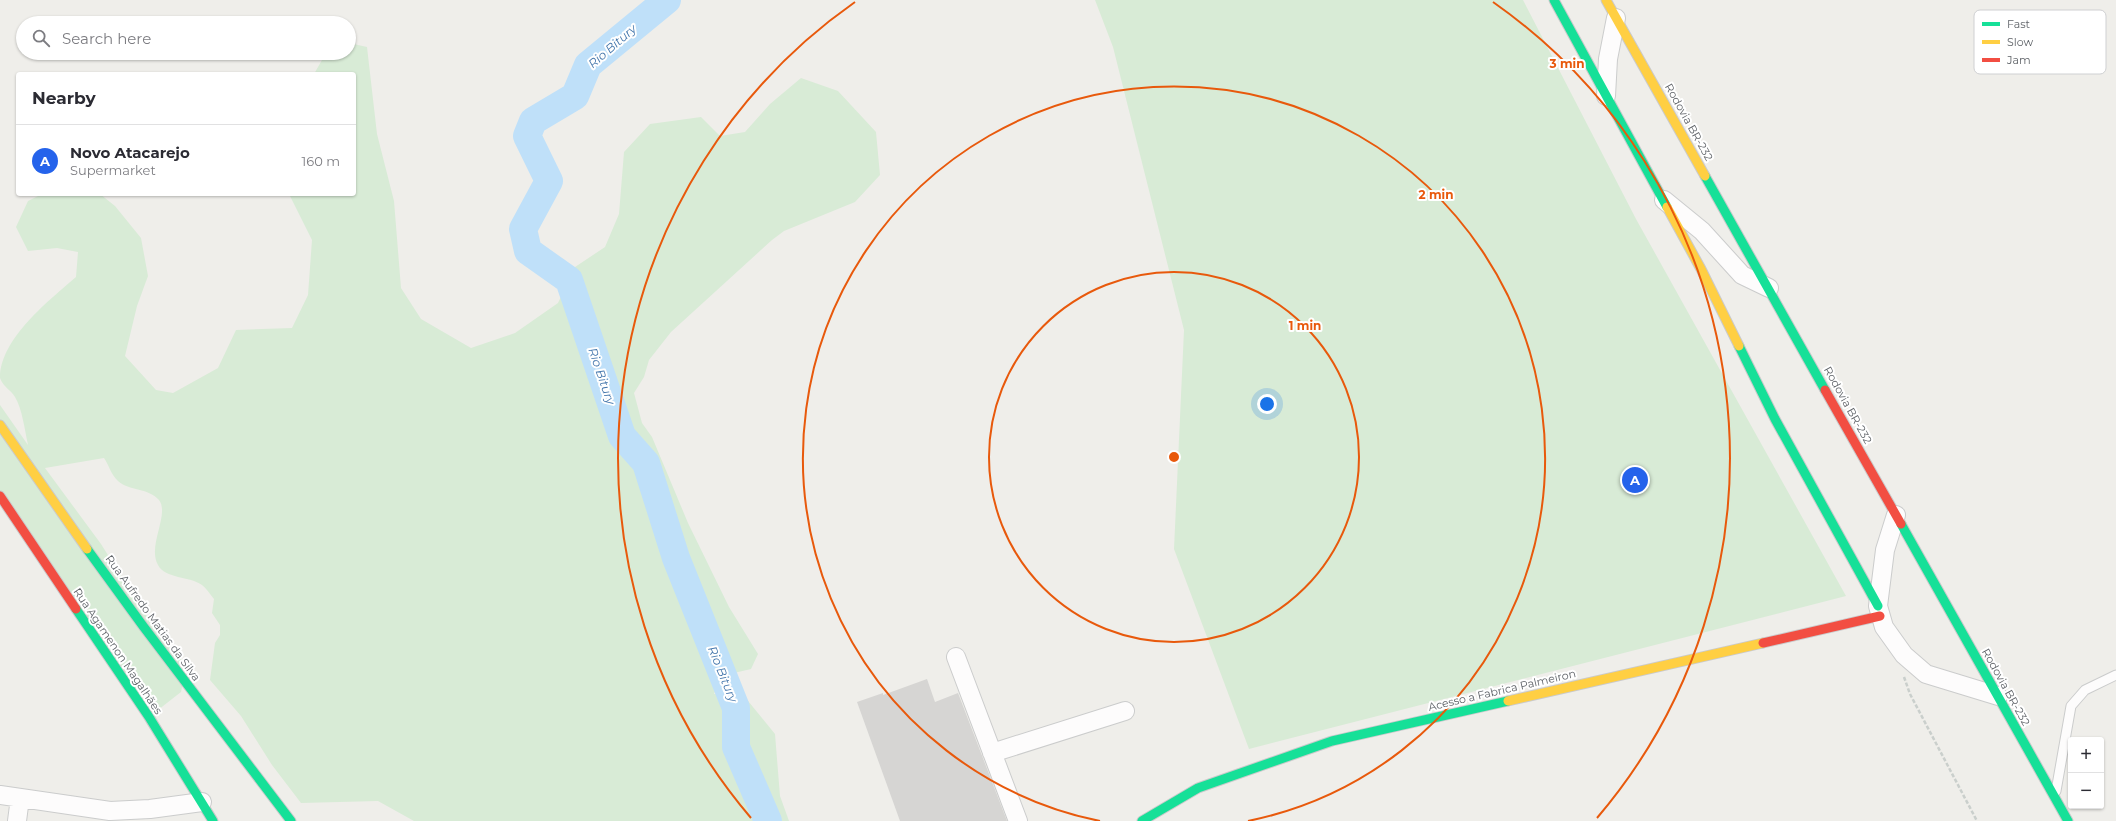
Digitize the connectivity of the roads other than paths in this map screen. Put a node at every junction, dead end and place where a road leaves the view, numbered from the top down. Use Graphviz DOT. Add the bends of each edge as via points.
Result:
graph roads {
  1 [pos="1554,0"];
  2 [pos="1606,0"];
  3 [pos="1616,18"];
  4 [pos="1606,96"];
  5 [pos="1662,198"];
  6 [pos="1769,288"];
  7 [pos="0,425"];
  8 [pos="0,496"];
  9 [pos="1896,515"];
  10 [pos="1879,611"];
  11 [pos="956,657"];
  12 [pos="2116,675"];
  13 [pos="1998,696"];
  14 [pos="1125,711"];
  15 [pos="992,753"];
  16 [pos="0,795"];
  17 [pos="20,798"];
  18 [pos="2055,798"];
  19 [pos="202,802"];
  20 [pos="17,821"];
  21 [pos="213,821"];
  22 [pos="292,821"];
  23 [pos="1018,821"];
  24 [pos="1142,821"];
  25 [pos="2068,821"];
  1 -- 4 [label="main road"];
  2 -- 3 [label="main road, Rodovia BR-232"];
  3 -- 4 [label="street" via="1608,59"];
  3 -- 6 [label="main road, Rodovia BR-232"];
  4 -- 5 [label="main road"];
  5 -- 6 [label="street" via="1702,231 1742,275"];
  5 -- 10 [label="main road" via="1701,269 1775,419"];
  6 -- 9 [label="main road, Rodovia BR-232"];
  7 -- 22 [label="main road, Rua Aufredo Matias da Silva" via="144,626"];
  8 -- 19 [label="main road, Rua Agamenon Magalhães" via="149,717"];
  9 -- 10 [label="street" via="1885,550"];
  9 -- 13 [label="main road, Rodovia BR-232"];
  10 -- 13 [label="street" via="1891,638 1904,655 1926,674"];
  10 -- 24 [label="main road, Acesso a Fabrica Palmeiron" via="1332,742 1198,788"];
  11 -- 15 [label="street"];
  12 -- 18 [label="lane" via="2085,690 2071,706"];
  13 -- 18 [label="main road, Rodovia BR-232"];
  14 -- 15 [label="street"];
  15 -- 23 [label="street"];
  16 -- 17 [label="street"];
  17 -- 19 [label="street" via="110,810 150,809"];
  17 -- 20 [label="street"];
  18 -- 25 [label="main road, Rodovia BR-232"];
  19 -- 21 [label="main road, Rua Agamenon Magalhães"];
}
